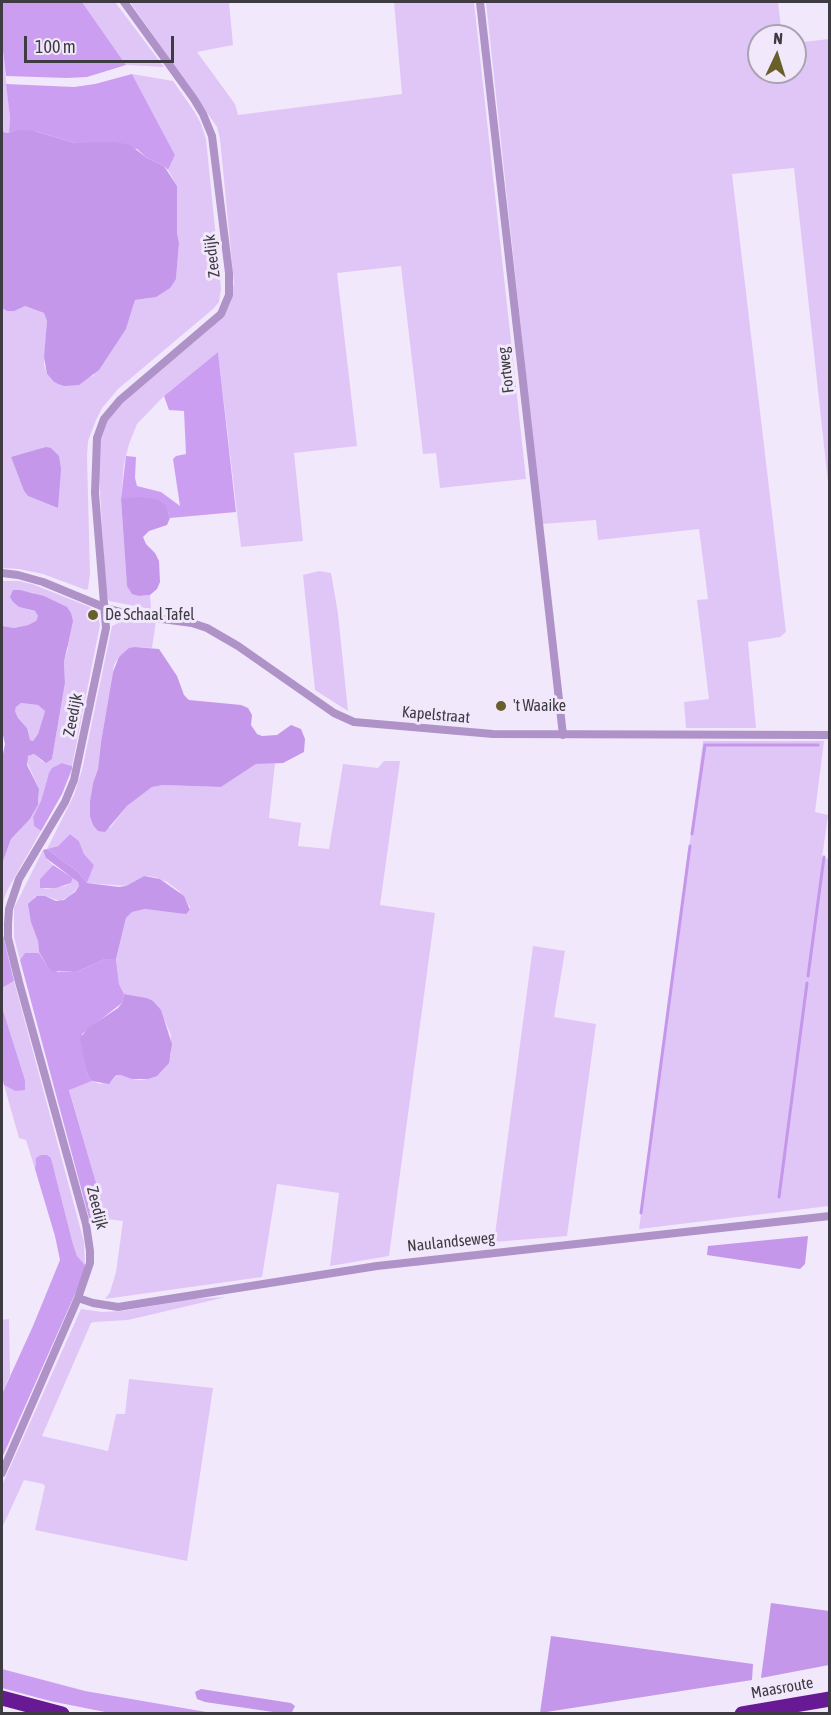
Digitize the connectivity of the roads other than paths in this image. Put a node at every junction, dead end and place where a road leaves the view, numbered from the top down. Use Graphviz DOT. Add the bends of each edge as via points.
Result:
graph roads {
  1 [pos="124,2"];
  2 [pos="480,2"];
  3 [pos="2,573"];
  4 [pos="106,608"];
  5 [pos="562,735"];
  6 [pos="830,735"];
  7 [pos="830,1216"];
  8 [pos="78,1298"];
  9 [pos="2,1473"];
  10 [pos="2,1698"];
  11 [pos="830,1698"];
  12 [pos="62,1713"];
  13 [pos="741,1713"];
  1 -- 4 [label="street, Zeedijk" via="194,99 209,129 230,285 221,314 120,400 104,419 97,438 95,493"];
  2 -- 5 [label="street, Fortweg"];
  3 -- 4 [label="street, Kapelstraat" via="43,582"];
  4 -- 5 [label="street, Kapelstraat" via="207,628 334,713 354,722 467,733"];
  4 -- 8 [label="street, Zeedijk" via="106,628 74,780 19,879 8,924 19,982 89,1234 90,1263"];
  5 -- 6 [label="street, Kapelstraat"];
  7 -- 8 [label="street, Naulandseweg" via="377,1266 140,1304 117,1306"];
  8 -- 9 [label="street, Zeedijk"];
  10 -- 12 [label="highway"];
  11 -- 13 [label="highway, Maasroute"];
}
